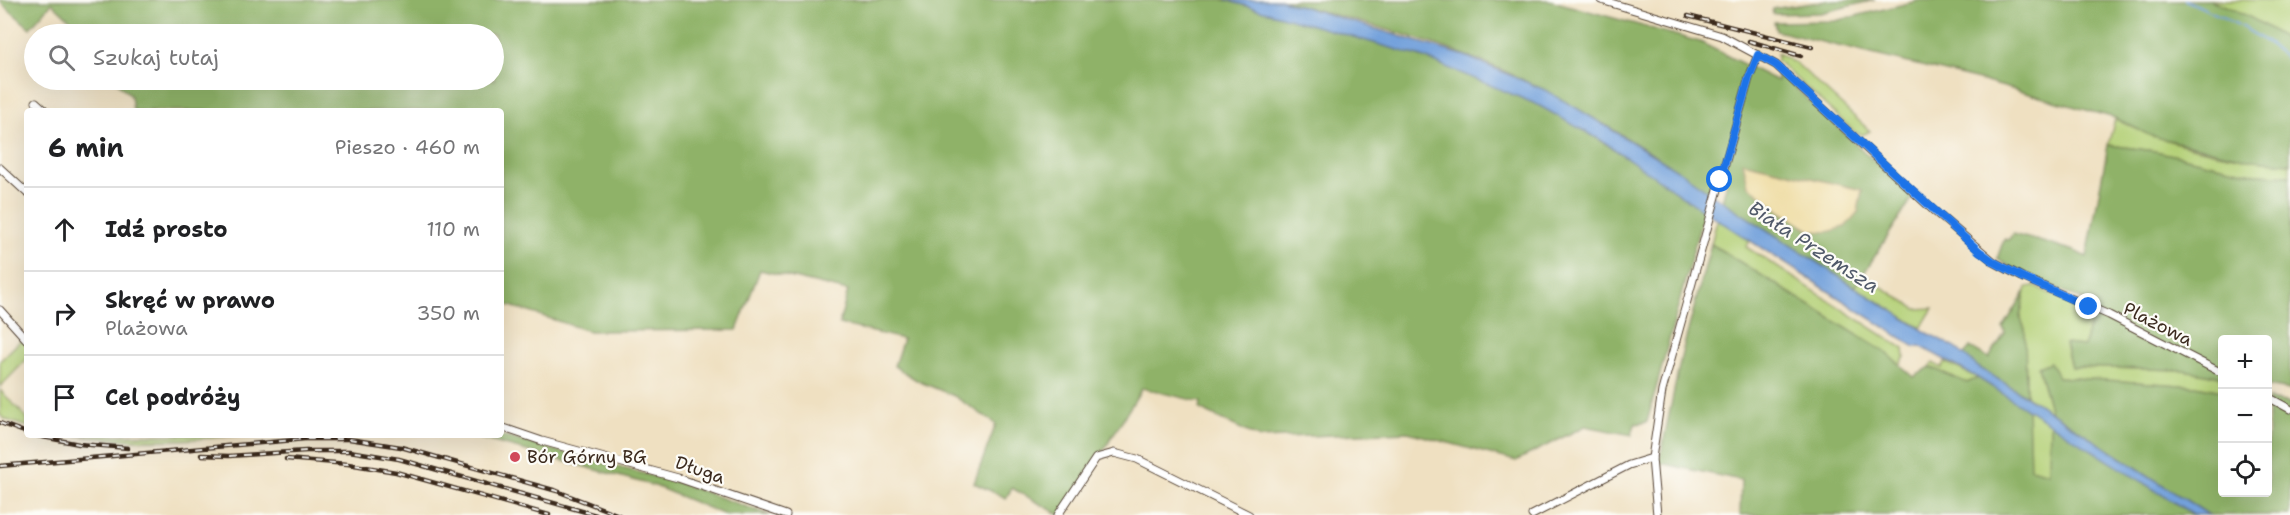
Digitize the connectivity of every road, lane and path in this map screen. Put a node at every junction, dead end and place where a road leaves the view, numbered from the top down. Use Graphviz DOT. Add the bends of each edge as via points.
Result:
graph roads {
  1 [pos="1601,0"];
  2 [pos="1758,55"];
  3 [pos="36,102"];
  4 [pos="43,108"];
  5 [pos="0,168"];
  6 [pos="24,190"];
  7 [pos="0,310"];
  8 [pos="24,337"];
  9 [pos="2218,370"];
  10 [pos="2272,399"];
  11 [pos="2290,409"];
  12 [pos="504,429"];
  13 [pos="1652,458"];
  14 [pos="1238,513"];
  15 [pos="786,515"];
  16 [pos="1058,515"];
  17 [pos="1249,515"];
  18 [pos="1532,515"];
  19 [pos="1657,515"];
  1 -- 2 [label="street, Plażowa" via="1722,36"];
  2 -- 9 [label="street, Plażowa" via="1776,65 1994,262"];
  2 -- 13 [label="street" via="1662,391"];
  3 -- 4 [label="street"];
  5 -- 6 [label="street"];
  7 -- 8 [label="street"];
  10 -- 11 [label="street"];
  12 -- 15 [label="street, Długa" via="678,478"];
  13 -- 18 [label="street" via="1629,465"];
  13 -- 19 [label="street"];
  14 -- 16 [label="street" via="1137,459 1114,453 1096,458"];
  14 -- 17 [label="street"];
}
